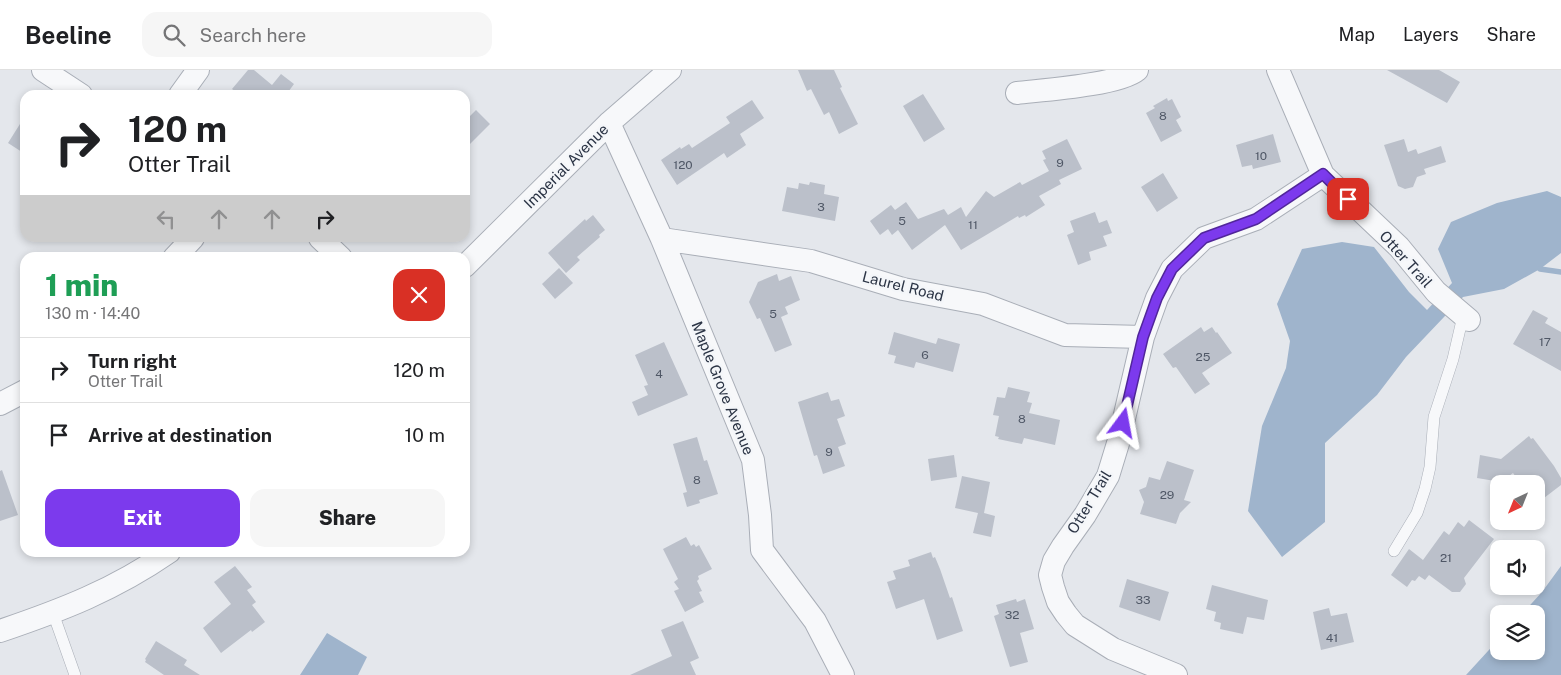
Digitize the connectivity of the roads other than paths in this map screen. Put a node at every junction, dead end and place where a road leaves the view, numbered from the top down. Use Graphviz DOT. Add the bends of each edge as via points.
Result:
graph roads {
  1 [pos="43,70"];
  2 [pos="198,70"];
  3 [pos="670,70"];
  4 [pos="1137,70"];
  5 [pos="1278,70"];
  6 [pos="73,90"];
  7 [pos="184,90"];
  8 [pos="1017,93"];
  9 [pos="609,123"];
  10 [pos="1323,174"];
  11 [pos="662,239"];
  12 [pos="189,242"];
  13 [pos="324,242"];
  14 [pos="180,252"];
  15 [pos="335,252"];
  16 [pos="470,261"];
  17 [pos="1466,318"];
  18 [pos="1143,337"];
  19 [pos="20,394"];
  20 [pos="0,404"];
  21 [pos="1394,550"];
  22 [pos="161,557"];
  23 [pos="53,613"];
  24 [pos="0,631"];
  25 [pos="75,675"];
  26 [pos="843,675"];
  27 [pos="1174,675"];
  1 -- 6 [label="street"];
  2 -- 7 [label="street"];
  3 -- 9 [label="street, Imperial Avenue"];
  4 -- 8 [label="street" via="1131,75 1084,85"];
  5 -- 10 [label="street, Otter Trail"];
  9 -- 11 [label="street, Maple Grove Avenue"];
  9 -- 16 [label="street, Imperial Avenue"];
  10 -- 17 [label="street, Otter Trail" via="1399,248 1436,292"];
  10 -- 18 [label="street, Otter Trail" via="1256,219 1204,238 1172,269"];
  11 -- 18 [label="street, Laurel Road" via="811,261 903,288 982,304 1065,335"];
  11 -- 26 [label="street, Maple Grove Avenue" via="753,460 762,550 815,620"];
  12 -- 14 [label="street"];
  13 -- 15 [label="street"];
  17 -- 21 [label="lane" via="1434,416 1425,489 1417,513"];
  18 -- 27 [label="street, Otter Trail" via="1120,440 1108,476 1054,561 1050,575 1058,602 1075,625 1113,648"];
  19 -- 20 [label="street"];
  22 -- 23 [label="street" via="121,583"];
  23 -- 24 [label="street"];
  23 -- 25 [label="lane"];
}
